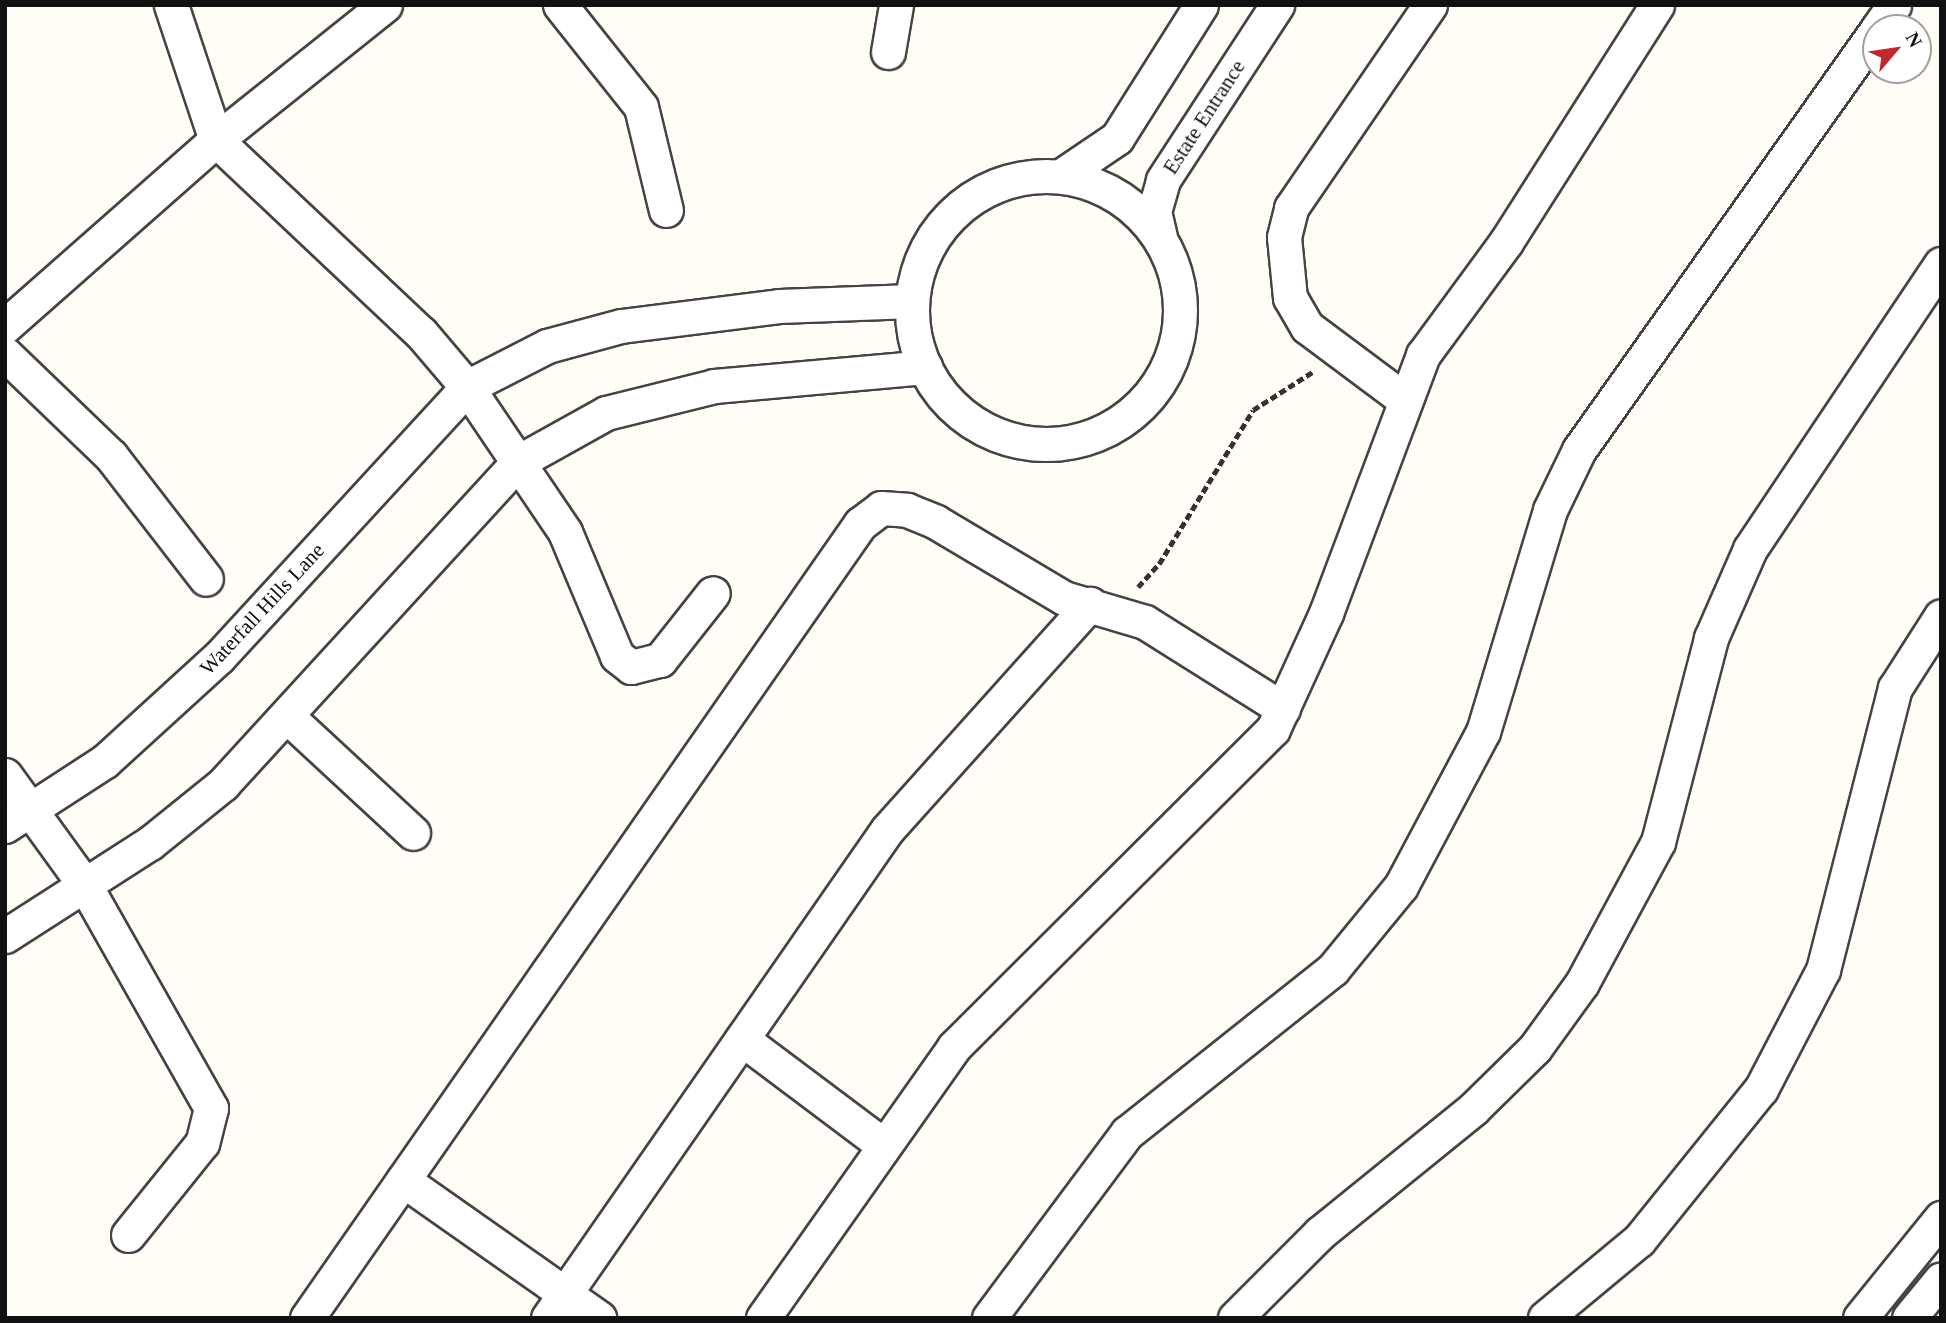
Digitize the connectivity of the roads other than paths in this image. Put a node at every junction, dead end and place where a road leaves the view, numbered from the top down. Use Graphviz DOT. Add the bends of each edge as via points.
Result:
graph roads {
  1 [pos="171,5"];
  2 [pos="385,5"];
  3 [pos="560,5"];
  4 [pos="896,5"];
  5 [pos="1201,5"];
  6 [pos="1277,5"];
  7 [pos="1430,5"];
  8 [pos="1657,5"];
  9 [pos="1862,50"];
  10 [pos="888,52"];
  11 [pos="216,139"];
  12 [pos="1061,176"];
  13 [pos="666,210"];
  14 [pos="1160,237"];
  15 [pos="1941,264"];
  16 [pos="912,301"];
  17 [pos="5,327"];
  18 [pos="5,354"];
  19 [pos="925,368"];
  20 [pos="467,387"];
  21 [pos="1405,400"];
  22 [pos="518,462"];
  23 [pos="206,579"];
  24 [pos="713,593"];
  25 [pos="1103,607"];
  26 [pos="1941,615"];
  27 [pos="1283,709"];
  28 [pos="289,718"];
  29 [pos="5,775"];
  30 [pos="35,808"];
  31 [pos="5,826"];
  32 [pos="413,833"];
  33 [pos="86,887"];
  34 [pos="5,936"];
  35 [pos="742,1039"];
  36 [pos="882,1144"];
  37 [pos="403,1180"];
  38 [pos="1941,1218"];
  39 [pos="128,1235"];
  40 [pos="1941,1279"];
  41 [pos="556,1306"];
  42 [pos="772,1315"];
  43 [pos="307,1318"];
  44 [pos="599,1318"];
  45 [pos="989,1318"];
  46 [pos="1235,1318"];
  47 [pos="1545,1318"];
  48 [pos="1860,1318"];
  49 [pos="1909,1318"];
  1 -- 11 [label="street"];
  2 -- 11 [label="street"];
  3 -- 13 [label="street" via="641,107"];
  4 -- 10 [label="street"];
  5 -- 12 [label="street" via="1117,138"];
  6 -- 14 [label="street, Estate Entrance" via="1163,180 1154,212"];
  7 -- 21 [label="street" via="1291,208 1284,237 1290,298 1307,327"];
  8 -- 21 [label="street" via="1506,242 1423,355"];
  9 -- 45 [label="street" via="1579,450 1550,510 1483,732 1401,886 1333,969 1126,1133"];
  11 -- 17 [label="street"];
  11 -- 20 [label="street" via="421,333"];
  12 -- 14 [label="street" via="1120,198"];
  12 -- 16 [label="street" via="1000,184 956,210 930,242"];
  14 -- 19 [label="street" via="1179,287 1180,326 1170,363 1150,396 1122,422 1087,439 1049,445 1011,440 976,424 946,400"];
  15 -- 46 [label="street" via="1750,549 1711,638 1658,842 1582,982 1535,1048 1473,1109 1320,1234"];
  16 -- 19 [label="street"];
  16 -- 20 [label="street, Waterfall Hills Lane" via="779,306 590,332"];
  18 -- 23 [label="street" via="111,456"];
  19 -- 22 [label="street" via="790,375 606,413"];
  20 -- 22 [label="street"];
  20 -- 30 [label="street, Waterfall Hills Lane" via="219,657 105,761"];
  21 -- 27 [label="street" via="1326,612"];
  22 -- 24 [label="street" via="565,532 617,656 631,667 660,660"];
  22 -- 28 [label="street"];
  25 -- 27 [label="street" via="1174,639"];
  25 -- 35 [label="street" via="887,830"];
  25 -- 37 [label="street" via="1041,586 907,510 881,508 860,524"];
  26 -- 47 [label="street" via="1895,688 1823,971 1761,1089 1639,1240"];
  27 -- 36 [label="street" via="1237,768 980,1017"];
  28 -- 32 [label="street"];
  28 -- 33 [label="street" via="223,784"];
  29 -- 30 [label="street"];
  30 -- 31 [label="street, Waterfall Hills Lane"];
  30 -- 33 [label="street"];
  33 -- 34 [label="street"];
  33 -- 39 [label="street" via="211,1108 202,1143"];
  35 -- 36 [label="street"];
  35 -- 41 [label="street"];
  36 -- 42 [label="street"];
  37 -- 41 [label="street"];
  37 -- 43 [label="street"];
  38 -- 48 [label="street"];
  40 -- 49 [label="street"];
  41 -- 44 [label="street"];
}
